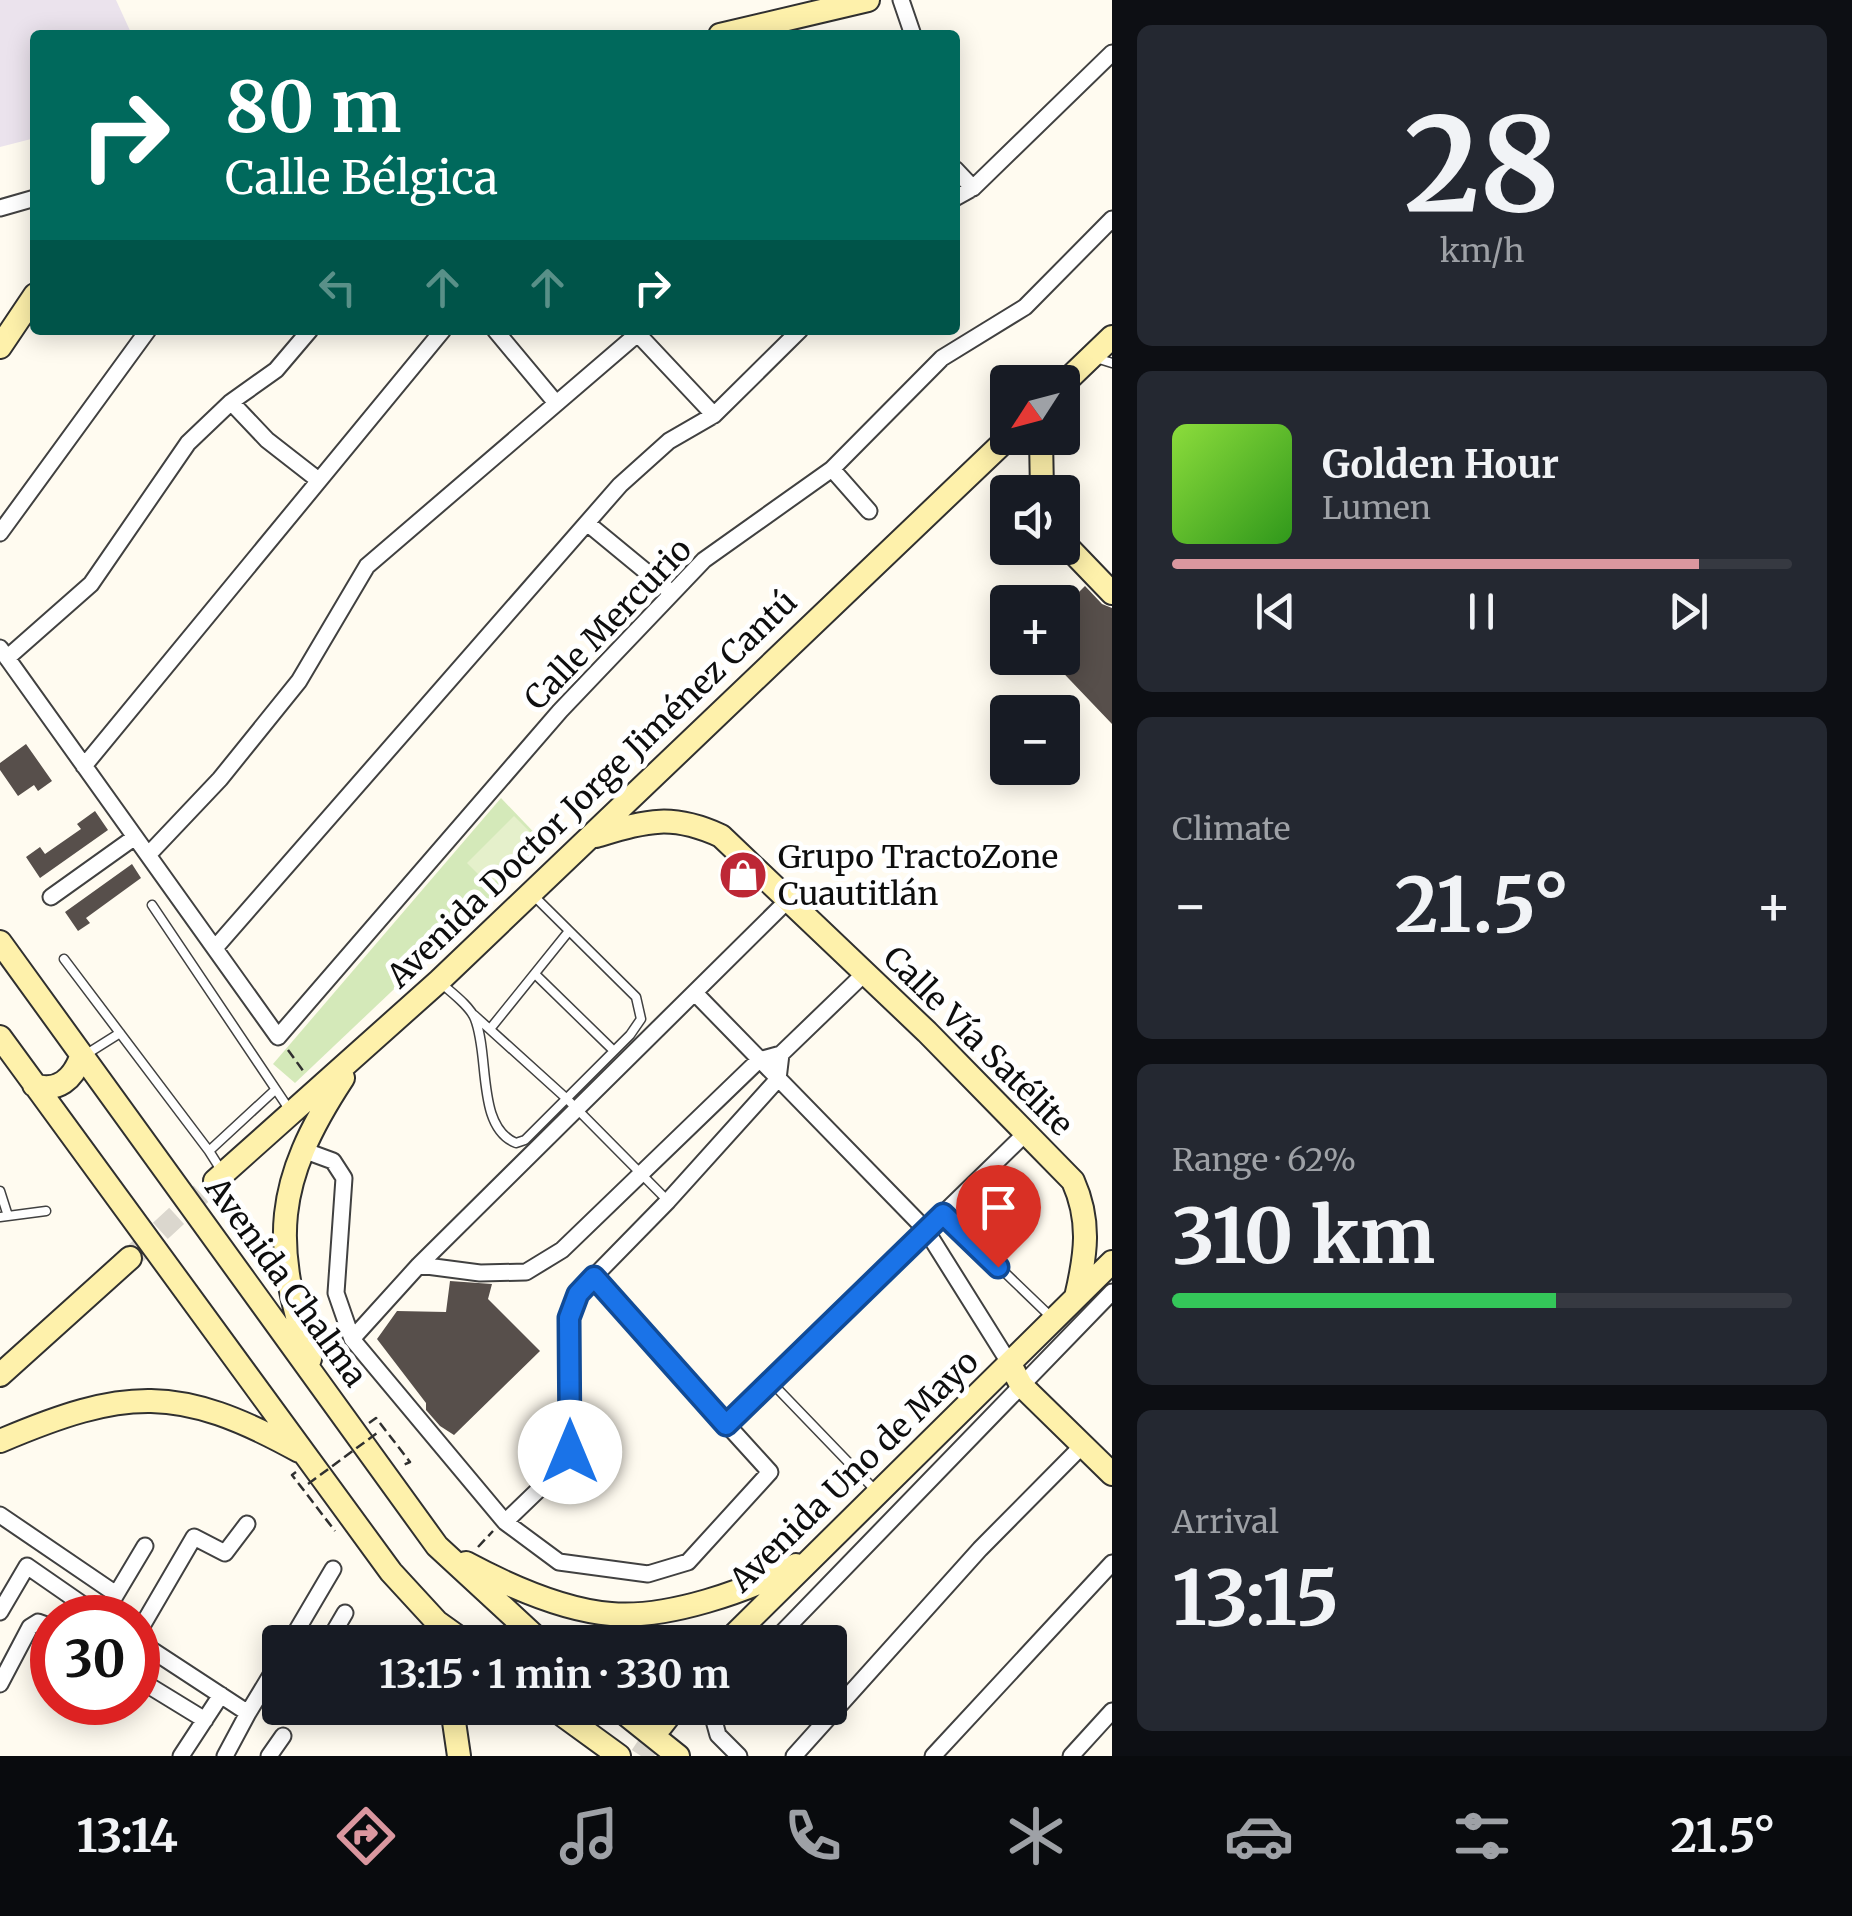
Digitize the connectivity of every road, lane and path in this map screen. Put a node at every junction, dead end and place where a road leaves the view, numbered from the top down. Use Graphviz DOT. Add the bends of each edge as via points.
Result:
graph roads {
  1 [pos="868,0"];
  2 [pos="902,0"];
  3 [pos="741,30"];
  4 [pos="911,30"];
  5 [pos="1112,53"];
  6 [pos="960,174"];
  7 [pos="974,188"];
  8 [pos="960,195"];
  9 [pos="30,199"];
  10 [pos="0,208"];
  11 [pos="1112,219"];
  12 [pos="30,302"];
  13 [pos="144,335"];
  14 [pos="306,335"];
  15 [pos="439,335"];
  16 [pos="499,335"];
  17 [pos="636,335"];
  18 [pos="643,335"];
  19 [pos="795,335"];
  20 [pos="1112,336"];
  21 [pos="0,347"];
  22 [pos="1102,360"];
  23 [pos="1080,374"];
  24 [pos="231,402"];
  25 [pos="556,404"];
  26 [pos="714,415"];
  27 [pos="990,455"];
  28 [pos="832,469"];
  29 [pos="317,480"];
  30 [pos="869,511"];
  31 [pos="587,523"];
  32 [pos="0,532"];
  33 [pos="1080,560"];
  34 [pos="1112,593"];
  35 [pos="672,594"];
  36 [pos="3,653"];
  37 [pos="84,766"];
  38 [pos="135,837"];
  39 [pos="588,838"];
  40 [pos="148,854"];
  41 [pos="531,892"];
  42 [pos="51,897"];
  43 [pos="788,900"];
  44 [pos="152,904"];
  45 [pos="569,930"];
  46 [pos="0,942"];
  47 [pos="215,948"];
  48 [pos="64,958"];
  49 [pos="534,974"];
  50 [pos="865,974"];
  51 [pos="439,980"];
  52 [pos="694,994"];
  53 [pos="474,1015"];
  54 [pos="490,1029"];
  55 [pos="120,1033"];
  56 [pos="0,1037"];
  57 [pos="278,1037"];
  58 [pos="614,1051"];
  59 [pos="781,1054"];
  60 [pos="358,1055"];
  61 [pos="81,1057"];
  62 [pos="759,1060"];
  63 [pos="778,1080"];
  64 [pos="34,1085"];
  65 [pos="275,1090"];
  66 [pos="318,1090"];
  67 [pos="573,1104"];
  68 [pos="292,1113"];
  69 [pos="1026,1133"];
  70 [pos="303,1150"];
  71 [pos="208,1151"];
  72 [pos="640,1174"];
  73 [pos="219,1177"];
  74 [pos="0,1192"];
  75 [pos="668,1201"];
  76 [pos="46,1211"];
  77 [pos="943,1214"];
  78 [pos="4,1216"];
  79 [pos="926,1230"];
  80 [pos="130,1258"];
  81 [pos="1112,1262"];
  82 [pos="419,1265"];
  83 [pos="594,1277"];
  84 [pos="1112,1292"];
  85 [pos="1076,1297"];
  86 [pos="1054,1320"];
  87 [pos="352,1339"];
  88 [pos="1016,1375"];
  89 [pos="0,1376"];
  90 [pos="316,1377"];
  91 [pos="770,1382"];
  92 [pos="376,1418"];
  93 [pos="726,1425"];
  94 [pos="0,1441"];
  95 [pos="386,1444"];
  96 [pos="1082,1446"];
  97 [pos="304,1454"];
  98 [pos="395,1455"];
  99 [pos="1109,1467"];
  100 [pos="877,1492"];
  101 [pos="0,1515"];
  102 [pos="505,1522"];
  103 [pos="247,1524"];
  104 [pos="334,1532"];
  105 [pos="145,1546"];
  106 [pos="437,1546"];
  107 [pos="474,1550"];
  108 [pos="813,1556"];
  109 [pos="1112,1563"];
  110 [pos="333,1568"];
  111 [pos="116,1594"];
  112 [pos="160,1598"];
  113 [pos="0,1612"];
  114 [pos="345,1613"];
  115 [pos="300,1625"];
  116 [pos="338,1625"];
  117 [pos="433,1625"];
  118 [pos="523,1625"];
  119 [pos="744,1625"];
  120 [pos="788,1625"];
  121 [pos="30,1627"];
  122 [pos="160,1652"];
  123 [pos="0,1684"];
  124 [pos="262,1689"];
  125 [pos="160,1692"];
  126 [pos="221,1695"];
  127 [pos="1112,1711"];
  128 [pos="248,1712"];
  129 [pos="205,1720"];
  130 [pos="454,1725"];
  131 [pos="576,1725"];
  132 [pos="639,1725"];
  133 [pos="717,1725"];
  134 [pos="283,1736"];
  135 [pos="182,1756"];
  136 [pos="225,1756"];
  137 [pos="270,1756"];
  138 [pos="459,1756"];
  139 [pos="619,1756"];
  140 [pos="678,1756"];
  141 [pos="739,1756"];
  142 [pos="794,1756"];
  143 [pos="933,1756"];
  144 [pos="1071,1756"];
  1 -- 3 [label="main road"];
  2 -- 4 [label="street"];
  5 -- 7 [label="street"];
  6 -- 7 [label="street"];
  7 -- 8 [label="street"];
  9 -- 10 [label="street"];
  11 -- 28 [label="street, Calle Mercurio" via="1025,307 942,358"];
  12 -- 21 [label="main road"];
  13 -- 32 [label="street"];
  14 -- 24 [label="street" via="276,370"];
  15 -- 29 [label="street"];
  16 -- 25 [label="street"];
  17 -- 25 [label="street"];
  18 -- 26 [label="street"];
  19 -- 26 [label="street"];
  20 -- 22 [label="main road"];
  22 -- 23 [label="main road"];
  24 -- 29 [label="street"];
  24 -- 36 [label="street" via="188,443 91,584"];
  25 -- 40 [label="street" via="367,566 299,681 220,780"];
  26 -- 31 [label="street" via="669,441"];
  27 -- 39 [label="main road, Avenida Doctor Jorge Jiménez Cantú"];
  28 -- 30 [label="street"];
  28 -- 35 [label="street, Calle Mercurio" via="704,560"];
  29 -- 37 [label="street"];
  31 -- 35 [label="street"];
  31 -- 47 [label="street"];
  33 -- 34 [label="main road"];
  35 -- 57 [label="street, Calle Mercurio" via="560,711"];
  36 -- 37 [label="street"];
  37 -- 38 [label="street"];
  38 -- 40 [label="street"];
  38 -- 42 [label="street"];
  39 -- 41 [label="main road, Avenida Doctor Jorge Jiménez Cantú"];
  39 -- 43 [label="main road, Calle Vía Satélite" via="646,821 694,824 721,836"];
  40 -- 47 [label="street"];
  41 -- 45 [label="lane"];
  41 -- 51 [label="main road, Avenida Doctor Jorge Jiménez Cantú"];
  43 -- 50 [label="main road, Calle Vía Satélite"];
  43 -- 52 [label="street"];
  44 -- 65 [label="lane"];
  45 -- 49 [label="lane"];
  45 -- 58 [label="lane" via="636,997 641,1019"];
  46 -- 61 [label="main road, Avenida Chalma"];
  47 -- 57 [label="street"];
  48 -- 55 [label="lane"];
  49 -- 54 [label="lane"];
  49 -- 58 [label="lane"];
  50 -- 59 [label="street"];
  50 -- 69 [label="main road, Calle Vía Satélite"];
  51 -- 53 [label="lane"];
  51 -- 60 [label="main road, Avenida Doctor Jorge Jiménez Cantú"];
  52 -- 62 [label="street"];
  52 -- 67 [label="street"];
  53 -- 54 [label="lane"];
  53 -- 67 [label="lane" via="488,1108 507,1139 525,1140"];
  54 -- 67 [label="lane"];
  55 -- 61 [label="lane"];
  55 -- 71 [label="lane"];
  56 -- 64 [label="main road"];
  57 -- 66 [label="path"];
  58 -- 67 [label="lane"];
  59 -- 62 [label="street"];
  59 -- 63 [label="street"];
  60 -- 66 [label="main road, Avenida Doctor Jorge Jiménez Cantú"];
  60 -- 70 [label="main road"];
  61 -- 64 [label="main road" via="60,1085"];
  61 -- 90 [label="main road, Avenida Chalma"];
  62 -- 63 [label="street"];
  62 -- 72 [label="street"];
  63 -- 75 [label="street"];
  63 -- 79 [label="street"];
  64 -- 97 [label="main road"];
  65 -- 68 [label="lane"];
  65 -- 71 [label="lane"];
  66 -- 68 [label="main road, Avenida Doctor Jorge Jiménez Cantú"];
  67 -- 72 [label="lane"];
  67 -- 82 [label="street"];
  68 -- 73 [label="main road, Avenida Doctor Jorge Jiménez Cantú"];
  69 -- 77 [label="street"];
  69 -- 85 [label="main road, Calle Vía Satélite" via="1073,1181 1084,1206 1087,1234"];
  70 -- 87 [label="street" via="334,1162 344,1178 336,1292"];
  70 -- 90 [label="main road" via="282,1234"];
  71 -- 73 [label="lane"];
  72 -- 75 [label="lane"];
  72 -- 82 [label="street" via="562,1250 526,1272"];
  74 -- 78 [label="lane"];
  75 -- 83 [label="street"];
  76 -- 78 [label="lane"];
  77 -- 79 [label="street"];
  77 -- 86 [label="lane"];
  79 -- 88 [label="street"];
  79 -- 91 [label="street"];
  80 -- 89 [label="main road"];
  81 -- 85 [label="main road, Avenida Uno de Mayo"];
  82 -- 87 [label="street"];
  83 -- 93 [label="street"];
  83 -- 102 [label="street" via="569,1318 570,1452"];
  84 -- 88 [label="street"];
  85 -- 86 [label="main road, Avenida Uno de Mayo"];
  86 -- 88 [label="main road, Avenida Uno de Mayo"];
  87 -- 102 [label="street"];
  88 -- 96 [label="main road"];
  88 -- 100 [label="main road, Avenida Uno de Mayo"];
  88 -- 120 [label="street"];
  90 -- 106 [label="main road, Avenida Chalma"];
  91 -- 93 [label="street"];
  91 -- 100 [label="lane"];
  92 -- 98 [label="path" via="410,1462 404,1466"];
  93 -- 102 [label="street" via="770,1472 688,1562 648,1574 559,1562"];
  94 -- 97 [label="main road" via="94,1405 145,1399 202,1406"];
  95 -- 104 [label="path, bridge" via="376,1433 308,1484 298,1471 292,1475"];
  96 -- 99 [label="main road"];
  96 -- 142 [label="street"];
  97 -- 117 [label="main road"];
  100 -- 108 [label="main road, Avenida Uno de Mayo"];
  101 -- 111 [label="street"];
  102 -- 107 [label="path"];
  103 -- 112 [label="street" via="225,1553 194,1537"];
  105 -- 111 [label="street"];
  106 -- 108 [label="main road" via="528,1591 612,1614 714,1598"];
  106 -- 118 [label="main road, Avenida Chalma"];
  108 -- 119 [label="main road, Avenida Uno de Mayo"];
  109 -- 143 [label="street"];
  110 -- 115 [label="street"];
  111 -- 113 [label="street" via="102,1618 27,1566"];
  114 -- 116 [label="street"];
  121 -- 123 [label="street"];
  122 -- 126 [label="street"];
  124 -- 128 [label="street"];
  125 -- 129 [label="street"];
  126 -- 128 [label="street"];
  126 -- 129 [label="street"];
  127 -- 144 [label="street"];
  128 -- 136 [label="street"];
  129 -- 135 [label="street"];
  130 -- 138 [label="main road"];
  131 -- 139 [label="main road"];
  132 -- 140 [label="main road"];
  133 -- 141 [label="street"];
  134 -- 137 [label="street"];
}
